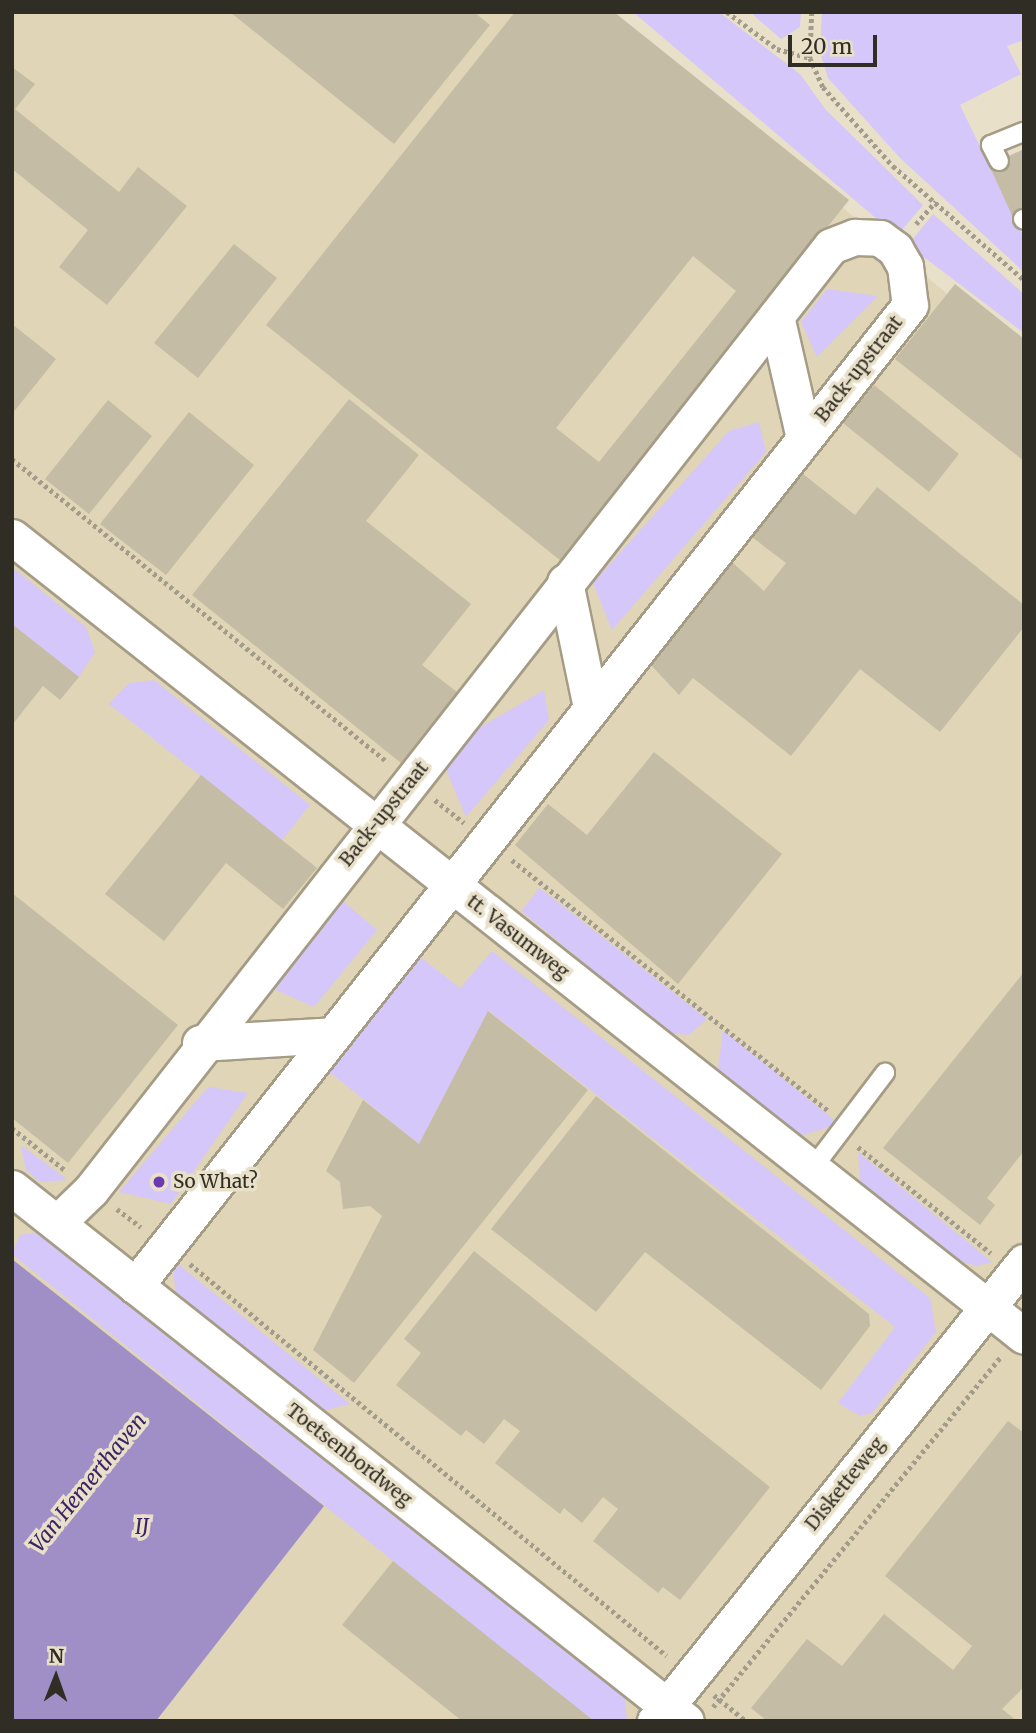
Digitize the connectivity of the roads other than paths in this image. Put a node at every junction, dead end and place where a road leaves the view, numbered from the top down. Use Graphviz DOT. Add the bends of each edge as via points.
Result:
graph roads {
  1 [pos="1024,132"];
  2 [pos="999,161"];
  3 [pos="776,316"];
  4 [pos="804,438"];
  5 [pos="12,537"];
  6 [pos="565,582"];
  7 [pos="591,708"];
  8 [pos="375,826"];
  9 [pos="452,884"];
  10 [pos="333,1035"];
  11 [pos="200,1044"];
  12 [pos="885,1073"];
  13 [pos="812,1168"];
  14 [pos="12,1188"];
  15 [pos="57,1223"];
  16 [pos="1019,1268"];
  17 [pos="135,1286"];
  18 [pos="987,1307"];
  19 [pos="1022,1335"];
  20 [pos="679,1715"];
  1 -- 2 [label="lane" via="991,145"];
  3 -- 4 [label="street, Back-upstraat"];
  3 -- 4 [label="street, Back-upstraat" via="831,246 855,237 880,238 905,266 910,304"];
  3 -- 6 [label="street, Back-upstraat"];
  4 -- 7 [label="street, Back-upstraat"];
  5 -- 8 [label="street, tt. Vasumweg"];
  6 -- 7 [label="street"];
  6 -- 8 [label="street, Back-upstraat"];
  7 -- 9 [label="street, Back-upstraat"];
  8 -- 9 [label="street, tt. Vasumweg"];
  8 -- 11 [label="street, Back-upstraat"];
  9 -- 10 [label="street, Back-upstraat"];
  9 -- 13 [label="street, tt. Vasumweg"];
  10 -- 11 [label="street"];
  10 -- 17 [label="street, Back-upstraat"];
  11 -- 15 [label="street, Back-upstraat" via="91,1190"];
  12 -- 13 [label="lane" via="848,1127"];
  13 -- 18 [label="street, tt. Vasumweg"];
  14 -- 15 [label="street, Toetsenbordweg"];
  15 -- 17 [label="street, Toetsenbordweg"];
  16 -- 18 [label="street, Disketteweg"];
  17 -- 20 [label="street, Toetsenbordweg"];
  18 -- 19 [label="street, tt. Vasumweg"];
  18 -- 20 [label="street, Disketteweg" via="692,1676"];
}
